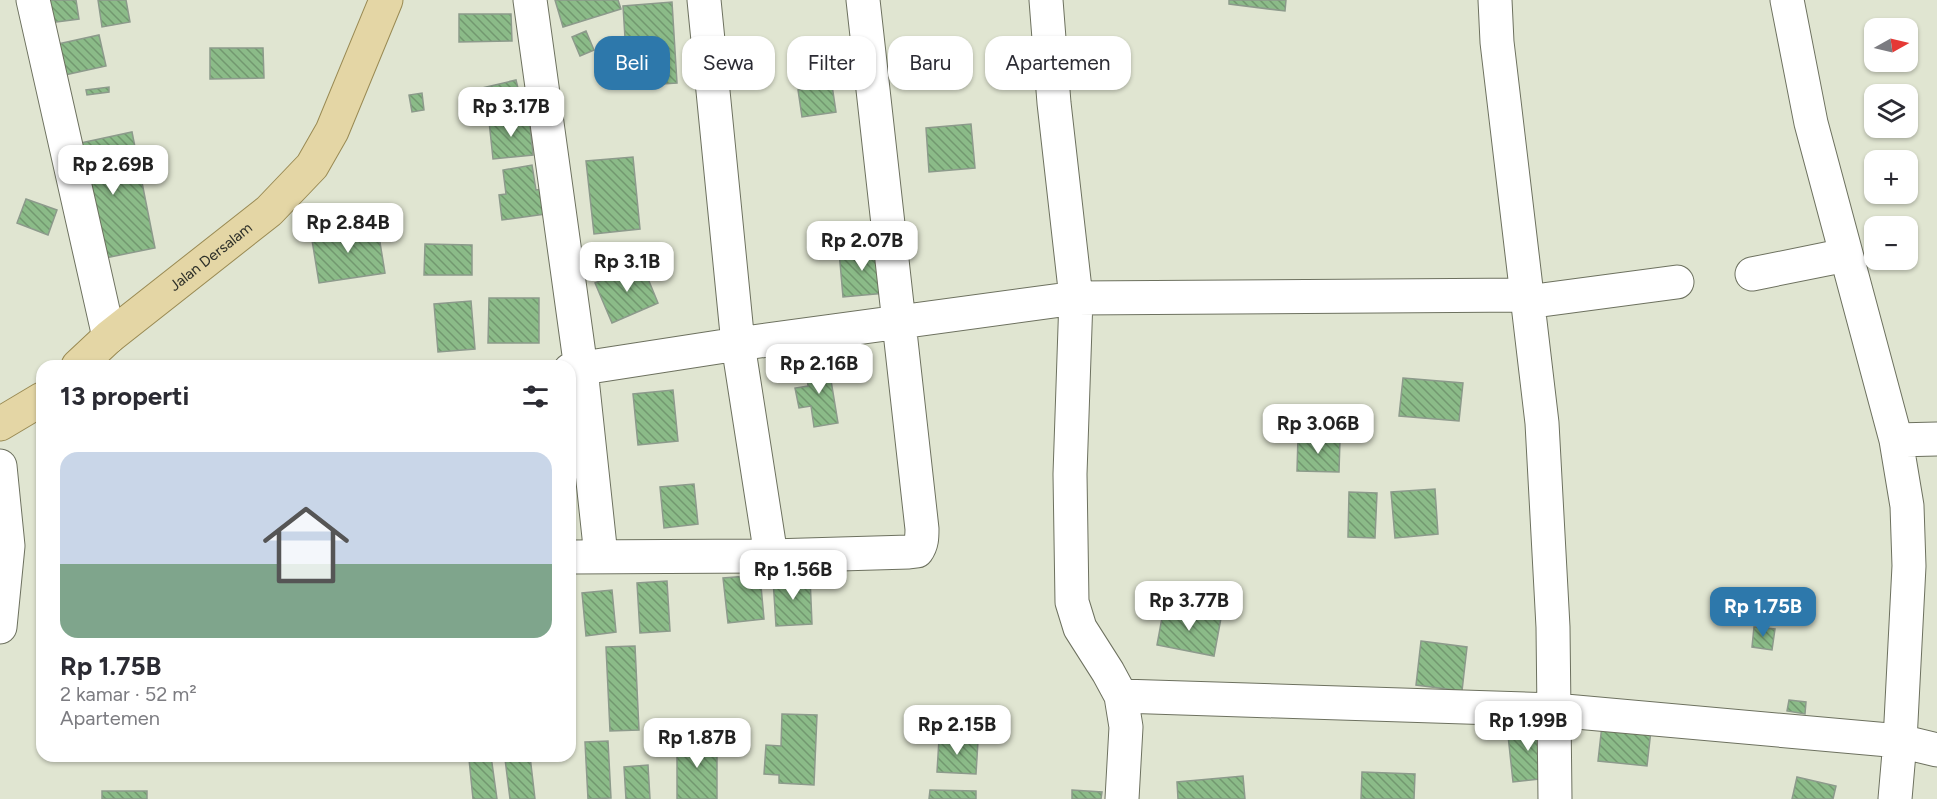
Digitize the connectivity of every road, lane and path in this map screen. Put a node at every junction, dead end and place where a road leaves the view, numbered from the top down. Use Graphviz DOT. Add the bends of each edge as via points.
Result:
graph roads {
  1 [pos="33,0"];
  2 [pos="386,0"];
  3 [pos="530,0"];
  4 [pos="704,0"];
  5 [pos="863,0"];
  6 [pos="1046,0"];
  7 [pos="1495,0"];
  8 [pos="1787,0"];
  9 [pos="1846,255"];
  10 [pos="1752,274"];
  11 [pos="1677,282"];
  12 [pos="1076,298"];
  13 [pos="1527,298"];
  14 [pos="898,323"];
  15 [pos="109,337"];
  16 [pos="738,344"];
  17 [pos="84,360"];
  18 [pos="574,360"];
  19 [pos="576,370"];
  20 [pos="576,387"];
  21 [pos="1937,439"];
  22 [pos="1896,440"];
  23 [pos="0,466"];
  24 [pos="771,556"];
  25 [pos="586,557"];
  26 [pos="0,627"];
  27 [pos="1121,696"];
  28 [pos="1554,710"];
  29 [pos="1900,741"];
  30 [pos="1937,750"];
  31 [pos="1122,799"];
  32 [pos="1555,799"];
  33 [pos="1895,799"];
  1 -- 15 [label="street"];
  2 -- 15 [label="main road, Jalan Dersalam" via="332,131 312,166 269,211"];
  3 -- 18 [label="street"];
  4 -- 16 [label="street"];
  5 -- 14 [label="street"];
  6 -- 12 [label="street"];
  7 -- 13 [label="street"];
  8 -- 9 [label="street" via="1811,123"];
  9 -- 10 [label="street"];
  9 -- 22 [label="street"];
  11 -- 13 [label="street"];
  12 -- 13 [label="street"];
  12 -- 14 [label="street"];
  12 -- 27 [label="street" via="1070,474 1072,602 1080,628"];
  13 -- 28 [label="street" via="1542,423"];
  14 -- 16 [label="street"];
  14 -- 24 [label="street" via="922,529 920,547 909,552"];
  15 -- 17 [label="main road, Jalan Dersalam"];
  16 -- 19 [label="street"];
  16 -- 24 [label="street"];
  20 -- 25 [label="street"];
  21 -- 22 [label="street"];
  22 -- 29 [label="street" via="1907,506 1909,566"];
  23 -- 26 [label="street" via="8,546"];
  24 -- 25 [label="street"];
  27 -- 28 [label="street"];
  27 -- 31 [label="street" via="1126,726"];
  28 -- 29 [label="street"];
  28 -- 32 [label="street"];
  29 -- 30 [label="street"];
  29 -- 33 [label="street"];
}
